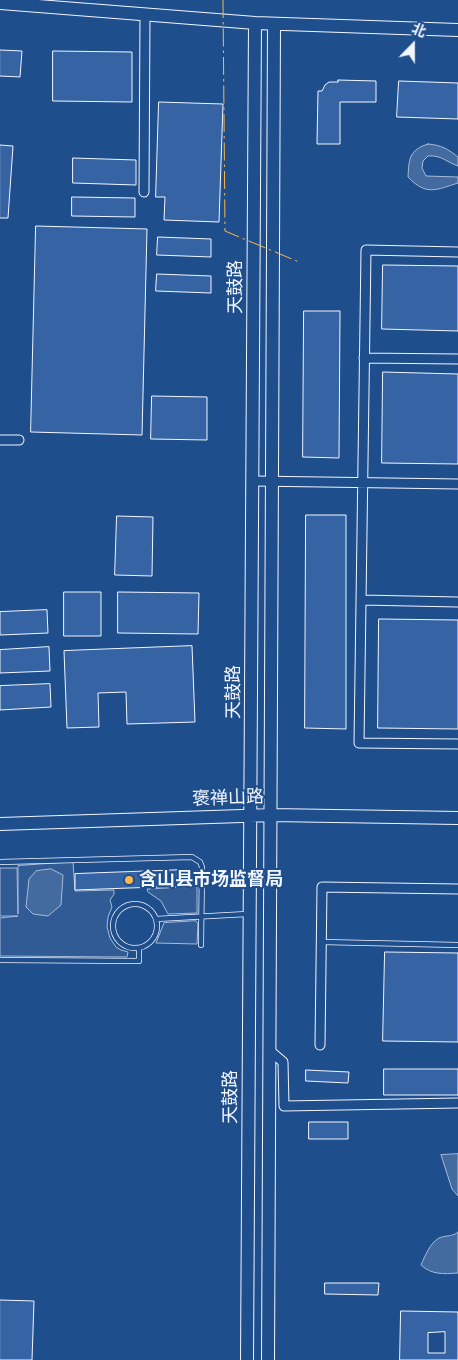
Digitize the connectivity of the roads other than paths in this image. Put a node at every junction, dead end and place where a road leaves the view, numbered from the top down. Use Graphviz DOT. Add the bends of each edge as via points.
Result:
graph roads {
  1 [pos="0,2"];
  2 [pos="145,15"];
  3 [pos="255,23"];
  4 [pos="274,24"];
  5 [pos="458,30"];
  6 [pos="144,192"];
  7 [pos="458,252"];
  8 [pos="364,358"];
  9 [pos="458,359"];
  10 [pos="0,440"];
  11 [pos="20,440"];
  12 [pos="253,481"];
  13 [pos="272,482"];
  14 [pos="363,483"];
  15 [pos="458,484"];
  16 [pos="361,600"];
  17 [pos="458,602"];
  18 [pos="458,744"];
  19 [pos="251,815"];
  20 [pos="272,815"];
  21 [pos="458,818"];
  22 [pos="0,824"];
  23 [pos="0,862"];
  24 [pos="458,889"];
  25 [pos="250,914"];
  26 [pos="201,917"];
  27 [pos="156,919"];
  28 [pos="322,942"];
  29 [pos="201,945"];
  30 [pos="458,945"];
  31 [pos="139,948"];
  32 [pos="0,960"];
  33 [pos="320,1045"];
  34 [pos="270,1050"];
  35 [pos="458,1103"];
  36 [pos="247,1360"];
  37 [pos="268,1360"];
  1 -- 2 [label="main road"];
  2 -- 3 [label="main road"];
  2 -- 6 [label="street"];
  3 -- 4 [label="main road"];
  3 -- 12 [label="main road, 天鼓路"];
  4 -- 5 [label="main road"];
  4 -- 13 [label="main road, 天鼓路"];
  7 -- 8 [label="street" via="366,250"];
  8 -- 9 [label="street"];
  8 -- 14 [label="street"];
  10 -- 11 [label="street"];
  12 -- 13 [label="street"];
  12 -- 19 [label="main road, 天鼓路"];
  13 -- 14 [label="street"];
  13 -- 20 [label="main road, 天鼓路"];
  14 -- 15 [label="street"];
  14 -- 16 [label="street"];
  16 -- 17 [label="street"];
  16 -- 18 [label="street" via="359,743"];
  19 -- 20 [label="main road, 褒禅山路"];
  19 -- 22 [label="main road, 褒禅山路"];
  19 -- 25 [label="main road, 天鼓路"];
  20 -- 21 [label="main road, 褒禅山路"];
  20 -- 34 [label="main road, 天鼓路"];
  23 -- 26 [label="lane" via="192,857 202,867"];
  24 -- 28 [label="street" via="322,887"];
  25 -- 26 [label="lane"];
  25 -- 36 [label="main road, 天鼓路"];
  26 -- 27 [label="lane"];
  26 -- 29 [label="lane"];
  27 -- 31 [label="lane" via="156,934 152,941"];
  27 -- 31 [label="lane" via="140,904 126,905 115,915 112,929 118,942"];
  28 -- 30 [label="lane"];
  28 -- 33 [label="street"];
  31 -- 32 [label="lane" via="139,961"];
  34 -- 35 [label="street" via="283,1062 284,1106"];
  34 -- 37 [label="main road, 天鼓路"];
}
